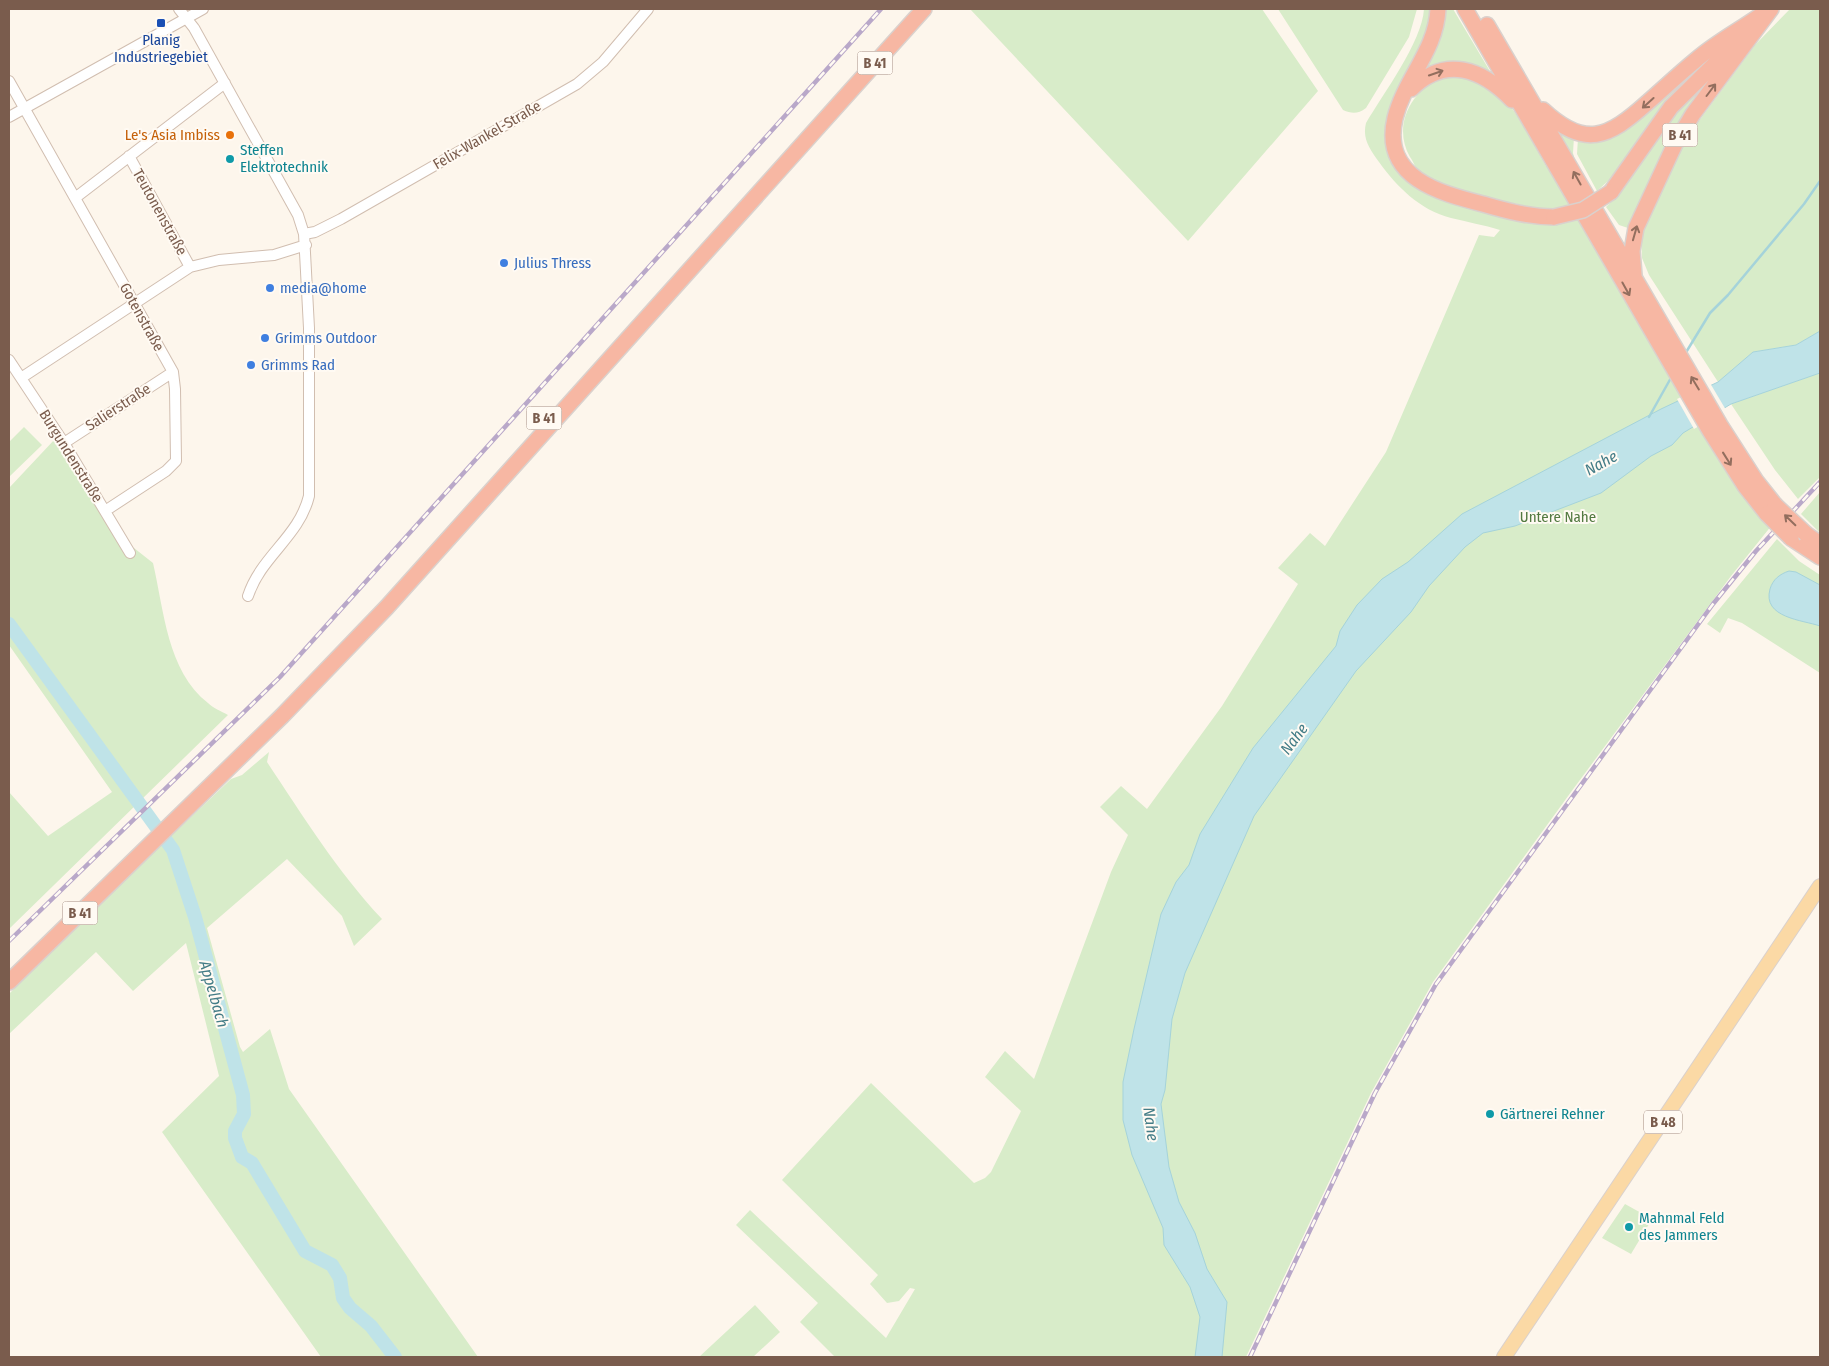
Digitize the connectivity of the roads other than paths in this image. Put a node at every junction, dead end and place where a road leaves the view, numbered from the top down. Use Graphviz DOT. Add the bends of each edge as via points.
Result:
graph roads {
  1 [pos="179,9"];
  2 [pos="203,9"];
  3 [pos="648,9"];
  4 [pos="910,9"];
  5 [pos="924,9"];
  6 [pos="1438,9"];
  7 [pos="1465,9"];
  8 [pos="1477,9"];
  9 [pos="1771,9"];
  10 [pos="187,19"];
  11 [pos="9,81"];
  12 [pos="225,83"];
  13 [pos="1532,101"];
  14 [pos="1400,104"];
  15 [pos="24,108"];
  16 [pos="9,117"];
  17 [pos="1531,121"];
  18 [pos="129,156"];
  19 [pos="75,198"];
  20 [pos="304,234"];
  21 [pos="306,246"];
  22 [pos="190,268"];
  23 [pos="1635,281"];
  24 [pos="135,303"];
  25 [pos="1647,313"];
  26 [pos="10,363"];
  27 [pos="173,372"];
  28 [pos="21,378"];
  29 [pos="64,443"];
  30 [pos="1771,510"];
  31 [pos="105,511"];
  32 [pos="1820,544"];
  33 [pos="130,553"];
  34 [pos="1820,557"];
  35 [pos="248,596"];
  36 [pos="169,819"];
  37 [pos="149,839"];
  38 [pos="1820,886"];
  39 [pos="9,969"];
  40 [pos="9,982"];
  41 [pos="1504,1357"];
  1 -- 10 [label="street"];
  2 -- 10 [label="street"];
  3 -- 20 [label="street, Felix-Wankel-Straße" via="603,62 577,84 341,219"];
  4 -- 36 [label="highway, B 41" via="380,601"];
  5 -- 36 [label="highway, B 41" via="388,607 282,716"];
  6 -- 14 [label="highway" via="1433,40"];
  7 -- 17 [label="highway, B 41"];
  8 -- 13 [label="highway, B 41"];
  9 -- 13 [label="highway, B 41, one-way" via="1698,58 1629,120 1610,131 1589,135 1569,130"];
  9 -- 14 [label="highway, B 41, bridge" via="1672,107 1611,192 1583,210 1554,217 1530,216 1431,189 1418,181 1396,149 1394,126"];
  23 -- 9 [label="highway, B 41, one-way" via="1634,233 1675,144 1693,114"];
  10 -- 12 [label="street"];
  10 -- 15 [label="street"];
  11 -- 15 [label="street, Gotenstraße"];
  12 -- 18 [label="street"];
  12 -- 20 [label="street" via="298,215"];
  23 -- 13 [label="highway, B 41, one-way"];
  14 -- 17 [label="highway, one-way" via="1423,78 1439,72 1464,70 1493,82"];
  15 -- 16 [label="street"];
  15 -- 19 [label="street, Gotenstraße"];
  17 -- 25 [label="highway, B 41, one-way"];
  18 -- 19 [label="street"];
  18 -- 22 [label="street, Teutonenstraße"];
  19 -- 24 [label="street, Gotenstraße"];
  20 -- 21 [label="street"];
  21 -- 22 [label="street" via="274,255 219,260"];
  21 -- 35 [label="street" via="308,496 300,521 260,569"];
  22 -- 24 [label="street"];
  23 -- 25 [label="highway, B 41"];
  24 -- 27 [label="street, Gotenstraße"];
  24 -- 28 [label="street"];
  25 -- 30 [label="highway, B 41" via="1715,428 1756,481"];
  26 -- 28 [label="street, Burgundenstraße"];
  27 -- 29 [label="street, Salierstraße"];
  27 -- 31 [label="street, Gotenstraße" via="176,461"];
  28 -- 29 [label="street, Burgundenstraße"];
  29 -- 31 [label="street, Burgundenstraße"];
  32 -- 30 [label="highway, B 41, one-way, bridge"];
  30 -- 34 [label="highway, B 41, bridge" via="1791,538"];
  31 -- 33 [label="street, Burgundenstraße"];
  36 -- 37 [label="highway, B 41"];
  37 -- 39 [label="highway, B 41"];
  37 -- 40 [label="highway, B 41"];
  38 -- 41 [label="main road, B 48"];
}
